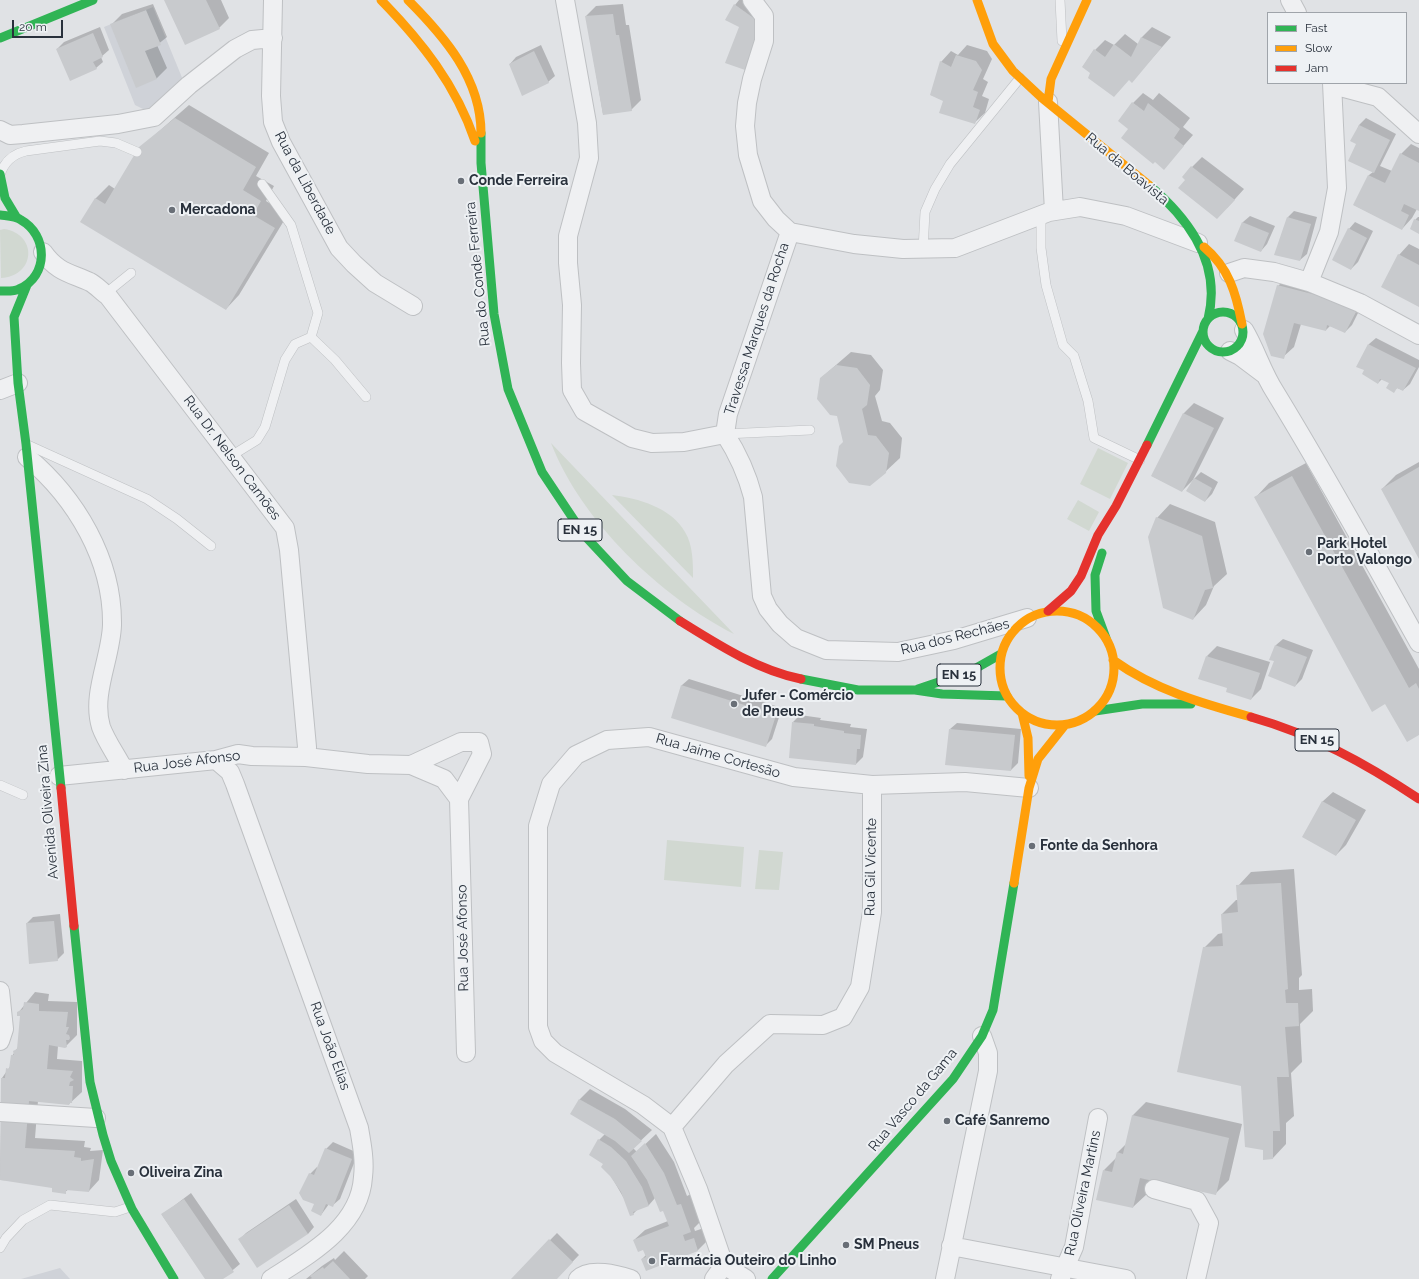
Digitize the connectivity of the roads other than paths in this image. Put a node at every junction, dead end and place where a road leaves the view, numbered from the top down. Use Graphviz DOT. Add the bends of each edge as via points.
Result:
graph roads {
  1 [pos="93,0"];
  2 [pos="273,0"];
  3 [pos="381,0"];
  4 [pos="565,0"];
  5 [pos="752,0"];
  6 [pos="977,0"];
  7 [pos="1060,0"];
  8 [pos="1087,0"];
  9 [pos="1290,0"];
  10 [pos="404,1"];
  11 [pos="1296,12"];
  12 [pos="0,38"];
  13 [pos="272,38"];
  14 [pos="1063,54"];
  15 [pos="1020,78"];
  16 [pos="1332,84"];
  17 [pos="1048,102"];
  18 [pos="0,130"];
  19 [pos="1419,134"];
  20 [pos="137,152"];
  21 [pos="481,163"];
  22 [pos="0,178"];
  23 [pos="262,184"];
  24 [pos="1048,213"];
  25 [pos="0,216"];
  26 [pos="17,218"];
  27 [pos="790,232"];
  28 [pos="1198,243"];
  29 [pos="923,250"];
  30 [pos="43,252"];
  31 [pos="1231,267"];
  32 [pos="1263,270"];
  33 [pos="131,273"];
  34 [pos="73,276"];
  35 [pos="31,280"];
  36 [pos="1310,282"];
  37 [pos="0,291"];
  38 [pos="104,294"];
  39 [pos="1214,297"];
  40 [pos="1237,300"];
  41 [pos="413,306"];
  42 [pos="5,311"];
  43 [pos="1208,319"];
  44 [pos="14,325"];
  45 [pos="1243,327"];
  46 [pos="1203,331"];
  47 [pos="1419,335"];
  48 [pos="311,337"];
  49 [pos="1224,351"];
  50 [pos="1208,356"];
  51 [pos="1198,363"];
  52 [pos="1264,375"];
  53 [pos="18,383"];
  54 [pos="0,390"];
  55 [pos="1174,391"];
  56 [pos="366,397"];
  57 [pos="810,430"];
  58 [pos="725,434"];
  59 [pos="27,451"];
  60 [pos="231,456"];
  61 [pos="1140,460"];
  62 [pos="1116,506"];
  63 [pos="210,546"];
  64 [pos="1048,611"];
  65 [pos="1027,618"];
  66 [pos="1106,638"];
  67 [pos="1419,643"];
  68 [pos="1001,654"];
  69 [pos="1113,660"];
  70 [pos="915,690"];
  71 [pos="1007,696"];
  72 [pos="1204,704"];
  73 [pos="1095,711"];
  74 [pos="1022,714"];
  75 [pos="1065,725"];
  76 [pos="252,756"];
  77 [pos="306,757"];
  78 [pos="216,760"];
  79 [pos="411,765"];
  80 [pos="124,770"];
  81 [pos="59,776"];
  82 [pos="235,784"];
  83 [pos="0,785"];
  84 [pos="872,785"];
  85 [pos="1029,788"];
  86 [pos="23,795"];
  87 [pos="459,799"];
  88 [pos="1419,799"];
  89 [pos="0,991"];
  90 [pos="982,1036"];
  91 [pos="0,1041"];
  92 [pos="466,1053"];
  93 [pos="0,1112"];
  94 [pos="96,1118"];
  95 [pos="1098,1118"];
  96 [pos="672,1127"];
  97 [pos="1154,1189"];
  98 [pos="130,1207"];
  99 [pos="951,1246"];
  100 [pos="0,1248"];
  101 [pos="719,1272"];
  102 [pos="1063,1273"];
  103 [pos="174,1279"];
  104 [pos="271,1279"];
  105 [pos="578,1279"];
  106 [pos="631,1279"];
  107 [pos="746,1279"];
  108 [pos="772,1279"];
  109 [pos="945,1279"];
  110 [pos="1126,1279"];
  111 [pos="1196,1279"];
  1 -- 12 [label="street"];
  2 -- 13 [label="street, Rua da Liberdade"];
  3 -- 21 [label="street, Rua do Conde Ferreira" via="403,21 438,63 471,128"];
  4 -- 58 [label="street, Travessa Marques da Rocha" via="587,123 589,158 568,236 572,305 572,390 584,411 632,438 652,443 684,442"];
  5 -- 27 [label="street" via="764,16 764,41 747,103 745,126 748,155 762,201 776,220"];
  6 -- 15 [label="street, Rua da Boavista" via="998,55"];
  7 -- 14 [label="lane"];
  8 -- 14 [label="street"];
  9 -- 11 [label="street"];
  10 -- 21 [label="street, Rua do Conde Ferreira" via="427,19 467,74 477,100 481,126"];
  13 -- 18 [label="street" via="252,40 234,49 154,117 118,124 22,134 10,135"];
  13 -- 41 [label="street, Rua da Liberdade" via="273,122 281,142 339,248 376,283"];
  14 -- 17 [label="street" via="1051,79"];
  15 -- 17 [label="street, Rua da Boavista"];
  15 -- 29 [label="lane" via="950,164 934,189 925,212"];
  16 -- 19 [label="street" via="1378,97"];
  16 -- 36 [label="street" via="1336,188 1329,232"];
  17 -- 24 [label="street"];
  17 -- 28 [label="street, Rua da Boavista" via="1160,195 1185,222"];
  20 -- 22 [label="lane" via="116,143 100,141 26,151 19,153 3,166"];
  21 -- 70 [label="street, Rua do Conde Ferreira / EN 15" via="494,314 508,389 542,472 584,535 627,581 674,617 726,650 788,676 858,690"];
  22 -- 26 [label="street, Avenida Oliveira Zina" via="7,205"];
  23 -- 48 [label="lane" via="291,225 318,312"];
  24 -- 28 [label="street" via="1080,207 1126,216"];
  24 -- 29 [label="street" via="955,248"];
  24 -- 61 [label="lane" via="1041,248 1046,285 1062,345 1074,356 1088,401 1094,438"];
  25 -- 26 [label="street, Avenida Oliveira Zina"];
  26 -- 30 [label="street, Avenida Oliveira Zina" via="35,229 41,240"];
  27 -- 29 [label="street" via="854,244"];
  27 -- 58 [label="street, Travessa Marques da Rocha" via="728,414"];
  28 -- 31 [label="street, Rua da Boavista"];
  28 -- 39 [label="street, Rua da Boavista" via="1208,264"];
  30 -- 34 [label="street, Rua Dr. Nelson Camões" via="62,272"];
  30 -- 35 [label="street, Avenida Oliveira Zina" via="42,265"];
  31 -- 32 [label="street"];
  31 -- 39 [label="street" via="1217,285"];
  31 -- 40 [label="street"];
  32 -- 36 [label="street"];
  32 -- 40 [label="street" via="1250,276 1243,284"];
  33 -- 38 [label="lane"];
  34 -- 35 [label="street, Rua Dr. Nelson Camões" via="49,273"];
  34 -- 38 [label="street, Rua Dr. Nelson Camões" via="92,283"];
  35 -- 37 [label="street" via="15,290"];
  35 -- 44 [label="street, Avenida Oliveira Zina" via="14,317"];
  36 -- 47 [label="street" via="1360,303"];
  38 -- 60 [label="street, Rua Dr. Nelson Camões"];
  39 -- 43 [label="street, Rua da Boavista"];
  40 -- 45 [label="street"];
  42 -- 44 [label="street, Avenida Oliveira Zina"];
  43 -- 45 [label="street" via="1213,314 1226,312 1233,314"];
  43 -- 46 [label="street"];
  44 -- 53 [label="street, Avenida Oliveira Zina"];
  45 -- 49 [label="street" via="1240,343"];
  45 -- 52 [label="street" via="1254,347"];
  46 -- 49 [label="street" via="1207,344"];
  46 -- 55 [label="street"];
  48 -- 56 [label="lane" via="335,360"];
  48 -- 60 [label="lane" via="296,344 285,360 271,412 257,440"];
  49 -- 50 [label="street"];
  49 -- 52 [label="street" via="1240,356"];
  51 -- 55 [label="street"];
  52 -- 67 [label="street" via="1308,444"];
  53 -- 54 [label="street"];
  53 -- 59 [label="street, Avenida Oliveira Zina"];
  55 -- 61 [label="street"];
  57 -- 58 [label="lane"];
  58 -- 65 [label="street, Rua dos Rechães" via="736,450 753,497 762,596 780,624 796,638 826,650 898,652 954,640"];
  59 -- 63 [label="lane" via="147,499"];
  59 -- 80 [label="street" via="82,520 98,550 109,590 112,625 99,702 101,727"];
  59 -- 81 [label="street, Avenida Oliveira Zina"];
  60 -- 77 [label="street, Rua Dr. Nelson Camões" via="285,528 299,647"];
  61 -- 62 [label="street"];
  62 -- 64 [label="street" via="1098,535 1081,576 1071,591"];
  62 -- 66 [label="street" via="1095,575 1096,611"];
  64 -- 65 [label="street"];
  64 -- 66 [label="street" via="1081,616 1099,629"];
  65 -- 68 [label="street" via="1010,633"];
  66 -- 69 [label="street"];
  68 -- 70 [label="street, Rua do Conde Ferreira / EN 15" via="971,671"];
  68 -- 71 [label="street" via="1000,676"];
  69 -- 72 [label="street, EN 15" via="1146,682"];
  69 -- 73 [label="street" via="1112,682"];
  70 -- 71 [label="street, Rua do Conde Ferreira / EN 15" via="942,694"];
  71 -- 74 [label="street"];
  72 -- 73 [label="street, EN 15" via="1144,704"];
  72 -- 88 [label="street, EN 15" via="1278,725 1315,739 1386,777"];
  73 -- 75 [label="street"];
  74 -- 75 [label="street" via="1042,723"];
  74 -- 85 [label="street, Rua Vasco da Gama" via="1028,738"];
  75 -- 85 [label="street, Rua Vasco da Gama" via="1038,759"];
  76 -- 77 [label="street, Rua José Afonso"];
  76 -- 78 [label="street, Rua José Afonso" via="238,754"];
  76 -- 82 [label="street" via="236,775"];
  77 -- 79 [label="street, Rua José Afonso" via="368,764"];
  78 -- 80 [label="street, Rua José Afonso"];
  78 -- 82 [label="street, Rua João Elias" via="230,772"];
  79 -- 87 [label="street, Rua José Afonso" via="444,778"];
  79 -- 87 [label="street, Rua José Afonso" via="461,742 479,742 482,754"];
  80 -- 81 [label="street, Rua José Afonso"];
  81 -- 94 [label="street, Avenida Oliveira Zina" via="90,1082"];
  82 -- 104 [label="street, Rua João Elias" via="359,1128 364,1159 363,1179 357,1201 348,1218 321,1246"];
  83 -- 86 [label="lane"];
  84 -- 85 [label="street, Rua Jaime Cortesão" via="965,782"];
  84 -- 96 [label="street, Rua Gil Vicente" via="872,912 860,987 843,1017 823,1026 770,1024 726,1064"];
  84 -- 96 [label="street, Rua Jaime Cortesão" via="794,777 649,737 607,740 576,755 551,784 538,826 538,1028 543,1041 555,1053 643,1105"];
  85 -- 90 [label="street, Rua Vasco da Gama" via="1001,970 992,1010"];
  87 -- 92 [label="street, Rua José Afonso"];
  89 -- 91 [label="street" via="4,1029"];
  90 -- 99 [label="street" via="988,1052 988,1071"];
  90 -- 108 [label="street, Rua Vasco da Gama" via="953,1079"];
  93 -- 94 [label="street"];
  94 -- 98 [label="street, Avenida Oliveira Zina"];
  95 -- 102 [label="street, Rua Oliveira Martins" via="1074,1247"];
  96 -- 101 [label="street" via="698,1189"];
  97 -- 111 [label="street" via="1197,1201 1209,1223"];
  98 -- 100 [label="lane" via="115,1212 50,1205 23,1220"];
  98 -- 103 [label="street, Avenida Oliveira Zina" via="156,1254"];
  99 -- 102 [label="street"];
  99 -- 109 [label="street"];
  101 -- 107 [label="street"];
  102 -- 110 [label="street"];
  105 -- 106 [label="street" via="582,1275 608,1273"];
}
